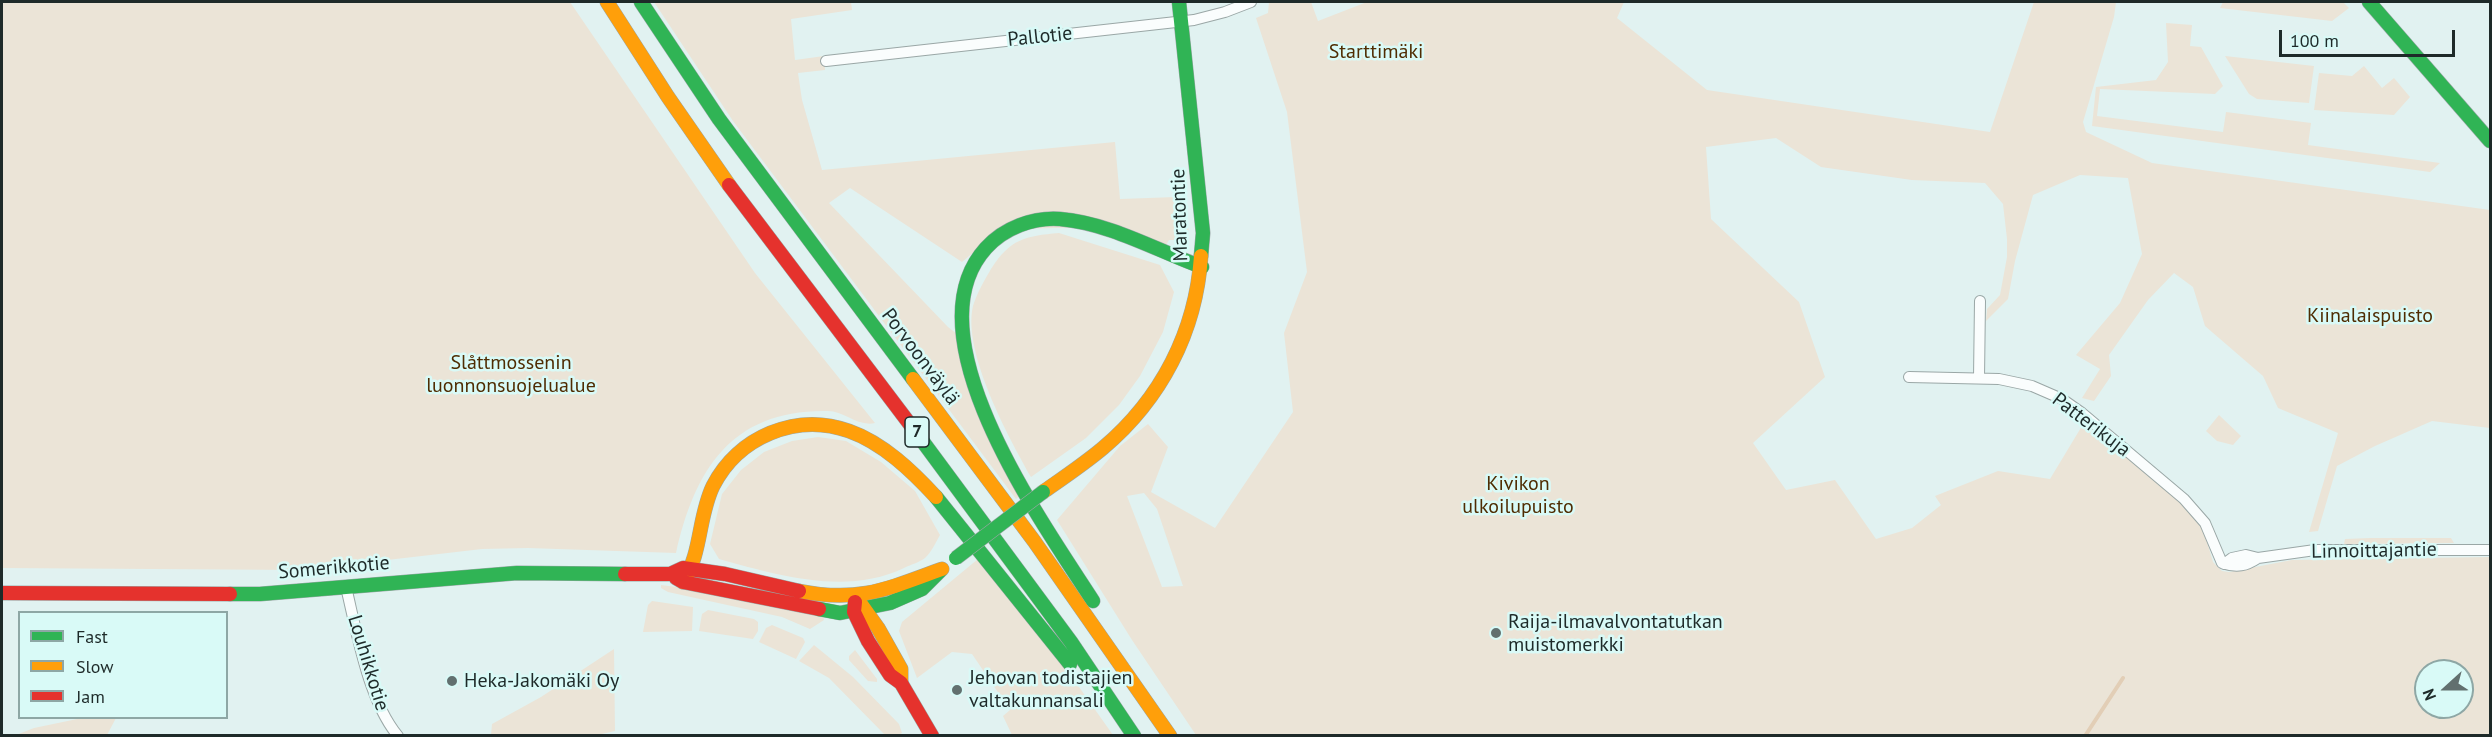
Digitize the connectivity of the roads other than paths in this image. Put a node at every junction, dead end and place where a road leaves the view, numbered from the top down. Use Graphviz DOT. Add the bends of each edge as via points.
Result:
graph roads {
  1 [pos="607,2"];
  2 [pos="642,2"];
  3 [pos="1179,2"];
  4 [pos="1251,2"];
  5 [pos="2369,2"];
  6 [pos="1182,21"];
  7 [pos="826,61"];
  8 [pos="2490,141"];
  9 [pos="1202,267"];
  10 [pos="1980,301"];
  11 [pos="1909,377"];
  12 [pos="1979,378"];
  13 [pos="2490,550"];
  14 [pos="2223,564"];
  15 [pos="692,568"];
  16 [pos="942,569"];
  17 [pos="670,574"];
  18 [pos="683,582"];
  19 [pos="346,587"];
  20 [pos="2,593"];
  21 [pos="855,596"];
  22 [pos="890,603"];
  23 [pos="860,610"];
  24 [pos="881,634"];
  25 [pos="901,683"];
  26 [pos="1161,721"];
  27 [pos="398,735"];
  28 [pos="932,735"];
  29 [pos="1125,735"];
  30 [pos="1134,735"];
  31 [pos="1170,735"];
  1 -- 30 [label="main road, 7" via="693,133 951,476"];
  2 -- 26 [label="main road, Porvoonväylä / 7" via="791,219 996,489"];
  3 -- 6 [label="main road, Maratontie"];
  4 -- 6 [label="street, Pallotie"];
  5 -- 8 [label="main road"];
  6 -- 7 [label="street, Pallotie"];
  6 -- 9 [label="main road, Maratontie" via="1201,202"];
  9 -- 16 [label="main road, Maratontie, bridge" via="1181,349 1132,421 1108,444"];
  9 -- 26 [label="main road" via="1083,223 1034,221 1008,231 986,247 971,268 961,306 966,359 998,439"];
  10 -- 12 [label="street"];
  11 -- 12 [label="street, Patterikuja"];
  12 -- 14 [label="street, Patterikuja" via="2032,387 2078,410 2193,508 2209,531"];
  13 -- 14 [label="street, Linnoittajantie" via="2315,550 2258,558 2246,555"];
  15 -- 17 [label="main road, Somerikkotie"];
  15 -- 18 [label="main road"];
  15 -- 21 [label="main road, Somerikkotie" via="822,595"];
  15 -- 29 [label="main road" via="708,497 737,453 765,435 795,425 826,425 855,432 890,453 926,487"];
  16 -- 21 [label="main road, Maratontie" via="886,590"];
  16 -- 22 [label="main road, Maratontie" via="922,589"];
  17 -- 18 [label="main road"];
  17 -- 19 [label="main road, Somerikkotie" via="517,573"];
  18 -- 23 [label="main road" via="831,612"];
  19 -- 20 [label="main road, Somerikkotie" via="260,594"];
  19 -- 27 [label="street, Louhikkotie" via="374,695"];
  21 -- 23 [label="main road"];
  22 -- 23 [label="main road, Maratontie"];
  22 -- 24 [label="main road"];
  23 -- 24 [label="main road"];
  23 -- 25 [label="main road" via="868,641 890,675"];
  24 -- 25 [label="main road" via="901,669"];
  25 -- 28 [label="main road"];
  26 -- 31 [label="main road, Porvoonväylä / 7"];
}
